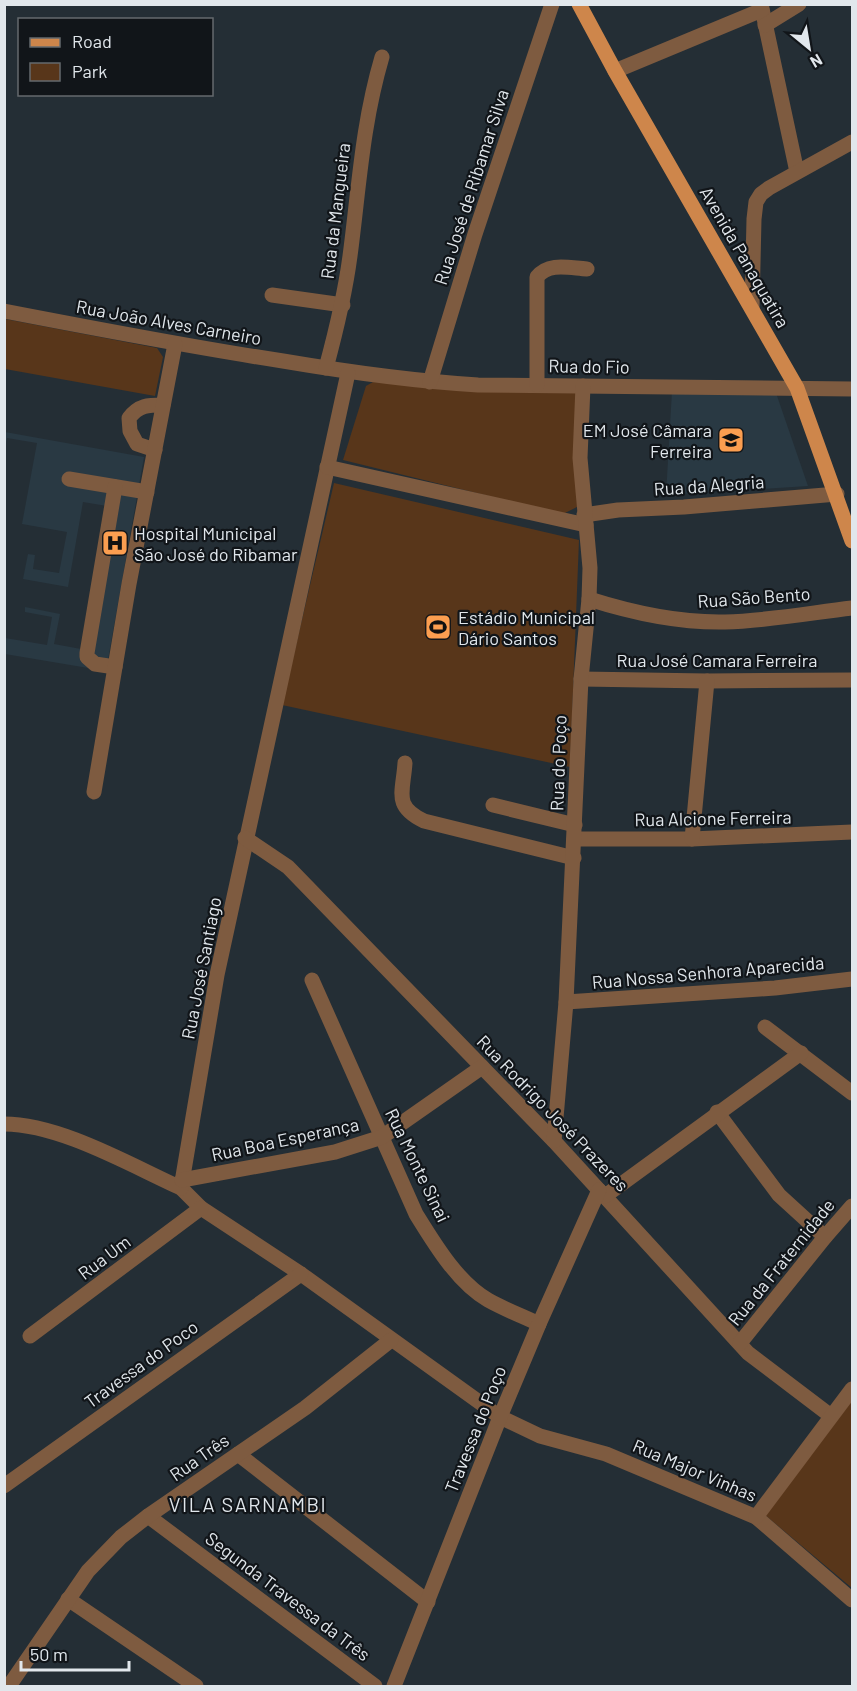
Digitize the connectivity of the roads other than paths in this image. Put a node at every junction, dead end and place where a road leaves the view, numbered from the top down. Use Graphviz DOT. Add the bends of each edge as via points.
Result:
graph roads {
  1 [pos="552,4"];
  2 [pos="579,4"];
  3 [pos="799,4"];
  4 [pos="762,7"];
  5 [pos="765,25"];
  6 [pos="382,57"];
  7 [pos="615,71"];
  8 [pos="852,142"];
  9 [pos="797,172"];
  10 [pos="587,269"];
  11 [pos="272,295"];
  12 [pos="343,305"];
  13 [pos="752,307"];
  14 [pos="4,311"];
  15 [pos="175,344"];
  16 [pos="326,368"];
  17 [pos="348,372"];
  18 [pos="430,382"];
  19 [pos="537,385"];
  20 [pos="583,386"];
  21 [pos="797,388"];
  22 [pos="852,389"];
  23 [pos="163,405"];
  24 [pos="155,450"];
  25 [pos="327,467"];
  26 [pos="69,479"];
  27 [pos="115,487"];
  28 [pos="147,492"];
  29 [pos="837,494"];
  30 [pos="585,520"];
  31 [pos="852,539"];
  32 [pos="590,599"];
  33 [pos="852,608"];
  34 [pos="115,667"];
  35 [pos="581,679"];
  36 [pos="852,680"];
  37 [pos="707,681"];
  38 [pos="405,763"];
  39 [pos="94,792"];
  40 [pos="493,805"];
  41 [pos="575,832"];
  42 [pos="852,832"];
  43 [pos="245,838"];
  44 [pos="692,839"];
  45 [pos="574,858"];
  46 [pos="852,979"];
  47 [pos="312,980"];
  48 [pos="566,1002"];
  49 [pos="765,1027"];
  50 [pos="801,1053"];
  51 [pos="482,1067"];
  52 [pos="852,1093"];
  53 [pos="717,1112"];
  54 [pos="4,1124"];
  55 [pos="382,1137"];
  56 [pos="554,1141"];
  57 [pos="182,1184"];
  58 [pos="602,1193"];
  59 [pos="852,1206"];
  60 [pos="201,1208"];
  61 [pos="825,1237"];
  62 [pos="301,1274"];
  63 [pos="539,1324"];
  64 [pos="30,1336"];
  65 [pos="391,1340"];
  66 [pos="740,1343"];
  67 [pos="852,1389"];
  68 [pos="831,1416"];
  69 [pos="500,1417"];
  70 [pos="238,1454"];
  71 [pos="4,1486"];
  72 [pos="148,1516"];
  73 [pos="756,1516"];
  74 [pos="68,1599"];
  75 [pos="852,1600"];
  76 [pos="428,1602"];
  77 [pos="12,1685"];
  78 [pos="196,1686"];
  79 [pos="375,1686"];
  80 [pos="394,1686"];
  1 -- 18 [label="street, Rua José de Ribamar Silva"];
  2 -- 7 [label="main road, Avenida Panaquatira"];
  3 -- 5 [label="street"];
  4 -- 5 [label="street"];
  4 -- 7 [label="street"];
  5 -- 9 [label="street"];
  6 -- 12 [label="street, Rua da Mangueira" via="360,156"];
  7 -- 13 [label="main road, Avenida Panaquatira"];
  8 -- 9 [label="street"];
  9 -- 13 [label="street" via="769,188 756,202"];
  10 -- 19 [label="street" via="551,267 537,278"];
  11 -- 12 [label="street"];
  12 -- 16 [label="street, Rua da Mangueira"];
  13 -- 21 [label="main road, Avenida Panaquatira"];
  14 -- 15 [label="street, Rua João Alves Carneiro"];
  15 -- 16 [label="street, Rua João Alves Carneiro"];
  15 -- 23 [label="street"];
  16 -- 17 [label="street, Rua do Fio"];
  17 -- 18 [label="street, Rua do Fio"];
  17 -- 25 [label="street, Rua José Santiago"];
  18 -- 19 [label="street, Rua do Fio"];
  19 -- 20 [label="street, Rua do Fio"];
  20 -- 21 [label="street, Rua do Fio"];
  20 -- 30 [label="street, Rua do Poço" via="580,458"];
  21 -- 22 [label="street, Rua do Fio"];
  21 -- 29 [label="main road, Avenida Panaquatira"];
  23 -- 24 [label="street"];
  23 -- 24 [label="street" via="140,407 129,418 137,444"];
  24 -- 28 [label="street"];
  25 -- 30 [label="street"];
  25 -- 43 [label="street, Rua José Santiago"];
  26 -- 27 [label="street"];
  27 -- 28 [label="street"];
  27 -- 34 [label="street" via="87,653 95,664"];
  28 -- 34 [label="street"];
  29 -- 30 [label="street, Rua da Alegria" via="618,510"];
  29 -- 31 [label="main road, Avenida Panaquatira"];
  30 -- 32 [label="street, Rua do Poço"];
  32 -- 33 [label="street, Rua São Bento" via="648,615 691,621 725,622"];
  32 -- 35 [label="street, Rua do Poço"];
  34 -- 39 [label="street"];
  35 -- 37 [label="street, Rua José Camara Ferreira"];
  35 -- 41 [label="street, Rua do Poço"];
  36 -- 37 [label="street, Rua José Camara Ferreira"];
  37 -- 44 [label="street"];
  38 -- 45 [label="street" via="402,803 409,813 424,821"];
  40 -- 41 [label="street, Rua Alcione Ferreira"];
  41 -- 44 [label="street, Rua Alcione Ferreira"];
  41 -- 45 [label="street, Rua do Poço"];
  42 -- 44 [label="street, Rua Alcione Ferreira"];
  43 -- 51 [label="street, Rua Rodrigo José Prazeres" via="288,867"];
  43 -- 57 [label="street, Rua José Santiago" via="217,975"];
  45 -- 48 [label="street, Rua do Poço"];
  46 -- 48 [label="street, Rua Nossa Senhora Aparecida"];
  47 -- 55 [label="street, Rua Monte Sinai"];
  48 -- 56 [label="street, Rua do Poço"];
  49 -- 50 [label="street"];
  50 -- 52 [label="street"];
  50 -- 53 [label="street, Travessa do Poço"];
  51 -- 55 [label="street, Rua Boa Esperança"];
  51 -- 56 [label="street, Rua Rodrigo José Prazeres"];
  53 -- 58 [label="street, Travessa do Poço"];
  53 -- 61 [label="street" via="779,1195"];
  54 -- 57 [label="street" via="34,1126"];
  55 -- 57 [label="street, Rua Boa Esperança" via="334,1152"];
  55 -- 63 [label="street, Rua Monte Sinai" via="416,1214 457,1272 486,1299"];
  56 -- 58 [label="street, Rua Rodrigo José Prazeres"];
  57 -- 60 [label="street"];
  58 -- 63 [label="street, Travessa do Poço"];
  58 -- 66 [label="street, Rua Rodrigo José Prazeres"];
  59 -- 61 [label="street, Rua da Fraternidade"];
  60 -- 62 [label="street"];
  60 -- 64 [label="street, Rua Um"];
  61 -- 66 [label="street, Rua da Fraternidade"];
  62 -- 65 [label="street"];
  62 -- 71 [label="street, Travessa do Poco"];
  63 -- 69 [label="street, Travessa do Poço"];
  65 -- 69 [label="street"];
  65 -- 70 [label="street, Rua Três"];
  66 -- 68 [label="street, Rua Rodrigo José Prazeres"];
  67 -- 68 [label="street"];
  68 -- 73 [label="street"];
  69 -- 73 [label="street, Rua Major Vinhas" via="540,1436 606,1454"];
  69 -- 76 [label="street, Travessa do Poço"];
  70 -- 72 [label="street, Rua Três"];
  70 -- 76 [label="street"];
  72 -- 74 [label="street, Rua Três" via="88,1570"];
  72 -- 79 [label="street, Segunda Travessa da Três"];
  73 -- 75 [label="street, Rua Major Vinhas"];
  74 -- 77 [label="street, Rua Três"];
  74 -- 78 [label="street"];
  76 -- 80 [label="street, Travessa do Poço"];
}
